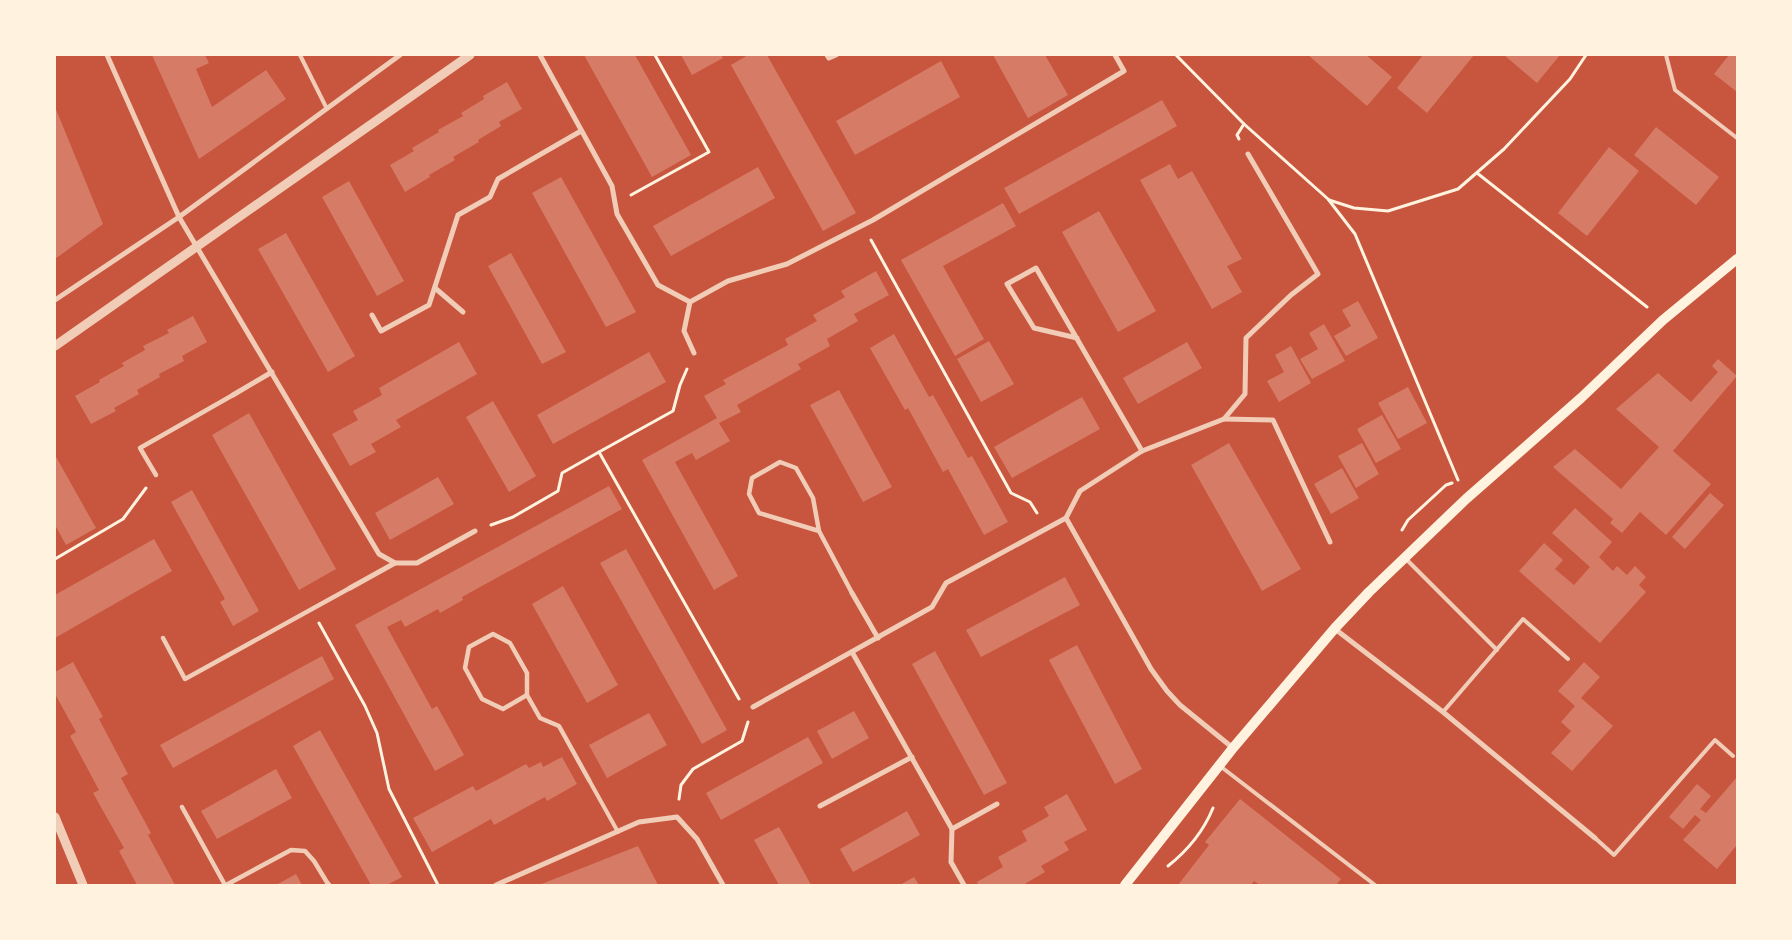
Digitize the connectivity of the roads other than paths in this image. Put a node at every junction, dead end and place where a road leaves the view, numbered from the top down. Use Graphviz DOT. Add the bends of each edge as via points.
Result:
graph roads {
  1 [pos="107,55"];
  2 [pos="300,55"];
  3 [pos="400,55"];
  4 [pos="470,55"];
  5 [pos="540,55"];
  6 [pos="827,55"];
  7 [pos="836,55"];
  8 [pos="1115,55"];
  9 [pos="1666,55"];
  10 [pos="327,108"];
  11 [pos="581,131"];
  12 [pos="1737,138"];
  13 [pos="1248,154"];
  14 [pos="179,217"];
  15 [pos="197,246"];
  16 [pos="1737,259"];
  17 [pos="435,288"];
  18 [pos="55,300"];
  19 [pos="690,302"];
  20 [pos="464,312"];
  21 [pos="372,315"];
  22 [pos="1076,338"];
  23 [pos="55,346"];
  24 [pos="694,353"];
  25 [pos="272,372"];
  26 [pos="233,394"];
  27 [pos="1224,419"];
  28 [pos="1142,451"];
  29 [pos="156,475"];
  30 [pos="1066,518"];
  31 [pos="474,531"];
  32 [pos="819,531"];
  33 [pos="1330,542"];
  34 [pos="1404,558"];
  35 [pos="395,564"];
  36 [pos="350,588"];
  37 [pos="852,593"];
  38 [pos="1335,628"];
  39 [pos="163,638"];
  40 [pos="878,638"];
  41 [pos="1497,650"];
  42 [pos="852,652"];
  43 [pos="1568,659"];
  44 [pos="527,695"];
  45 [pos="753,707"];
  46 [pos="1443,712"];
  47 [pos="1234,748"];
  48 [pos="1733,756"];
  49 [pos="912,757"];
  50 [pos="1220,766"];
  51 [pos="589,780"];
  52 [pos="996,804"];
  53 [pos="820,806"];
  54 [pos="182,807"];
  55 [pos="55,818"];
  56 [pos="952,829"];
  57 [pos="618,832"];
  58 [pos="1595,838"];
  59 [pos="328,884"];
  60 [pos="83,885"];
  61 [pos="225,885"];
  62 [pos="496,885"];
  63 [pos="723,885"];
  64 [pos="964,885"];
  65 [pos="1125,885"];
  66 [pos="1374,885"];
  1 -- 14 [label="street"];
  2 -- 10 [label="lane"];
  3 -- 10 [label="street"];
  4 -- 15 [label="street"];
  5 -- 11 [label="street"];
  6 -- 7 [label="street" via="829,58"];
  8 -- 19 [label="street" via="1124,71 873,220 786,264 728,281"];
  9 -- 12 [label="lane" via="1676,90"];
  10 -- 14 [label="street"];
  11 -- 17 [label="street" via="498,179 490,197 458,215"];
  11 -- 19 [label="street" via="612,186 617,214 658,285"];
  13 -- 27 [label="street" via="1318,274 1246,338 1245,394"];
  14 -- 15 [label="street"];
  14 -- 18 [label="street"];
  15 -- 23 [label="street"];
  15 -- 25 [label="street"];
  16 -- 34 [label="main road" via="1663,320 1582,398"];
  17 -- 20 [label="street"];
  17 -- 21 [label="street" via="429,305 382,331"];
  19 -- 24 [label="street" via="684,331"];
  22 -- 22 [label="street" via="1034,328 1007,284 1036,268"];
  22 -- 28 [label="street"];
  25 -- 26 [label="street"];
  25 -- 35 [label="street" via="379,554"];
  26 -- 29 [label="street" via="140,448"];
  27 -- 28 [label="street"];
  27 -- 33 [label="street" via="1273,420"];
  28 -- 30 [label="street" via="1080,491"];
  30 -- 40 [label="street" via="946,583 932,607"];
  30 -- 47 [label="street" via="1151,669 1167,691"];
  31 -- 35 [label="street" via="417,563"];
  32 -- 32 [label="street" via="759,513 749,494 752,478 780,462 796,468 813,498"];
  32 -- 37 [label="street"];
  34 -- 38 [label="main road"];
  34 -- 41 [label="lane"];
  35 -- 36 [label="street"];
  36 -- 39 [label="street" via="185,679"];
  37 -- 40 [label="street"];
  38 -- 46 [label="street"];
  38 -- 47 [label="main road"];
  40 -- 42 [label="street"];
  41 -- 43 [label="lane" via="1523,619"];
  41 -- 46 [label="lane"];
  42 -- 45 [label="street"];
  42 -- 49 [label="street"];
  44 -- 44 [label="street" via="527,673 510,643 493,634 469,647 465,668 482,699 503,708"];
  44 -- 51 [label="street" via="540,718 559,726"];
  46 -- 58 [label="street"];
  47 -- 50 [label="main road"];
  48 -- 58 [label="lane" via="1715,740 1614,855"];
  49 -- 53 [label="street"];
  49 -- 56 [label="street"];
  50 -- 65 [label="main road"];
  50 -- 66 [label="lane"];
  51 -- 57 [label="lane"];
  52 -- 56 [label="street"];
  54 -- 61 [label="street"];
  55 -- 60 [label="street"];
  56 -- 64 [label="street" via="951,862"];
  57 -- 62 [label="street"];
  57 -- 63 [label="street" via="639,822 677,818 697,839"];
  59 -- 61 [label="street" via="305,851 292,850"];
}
